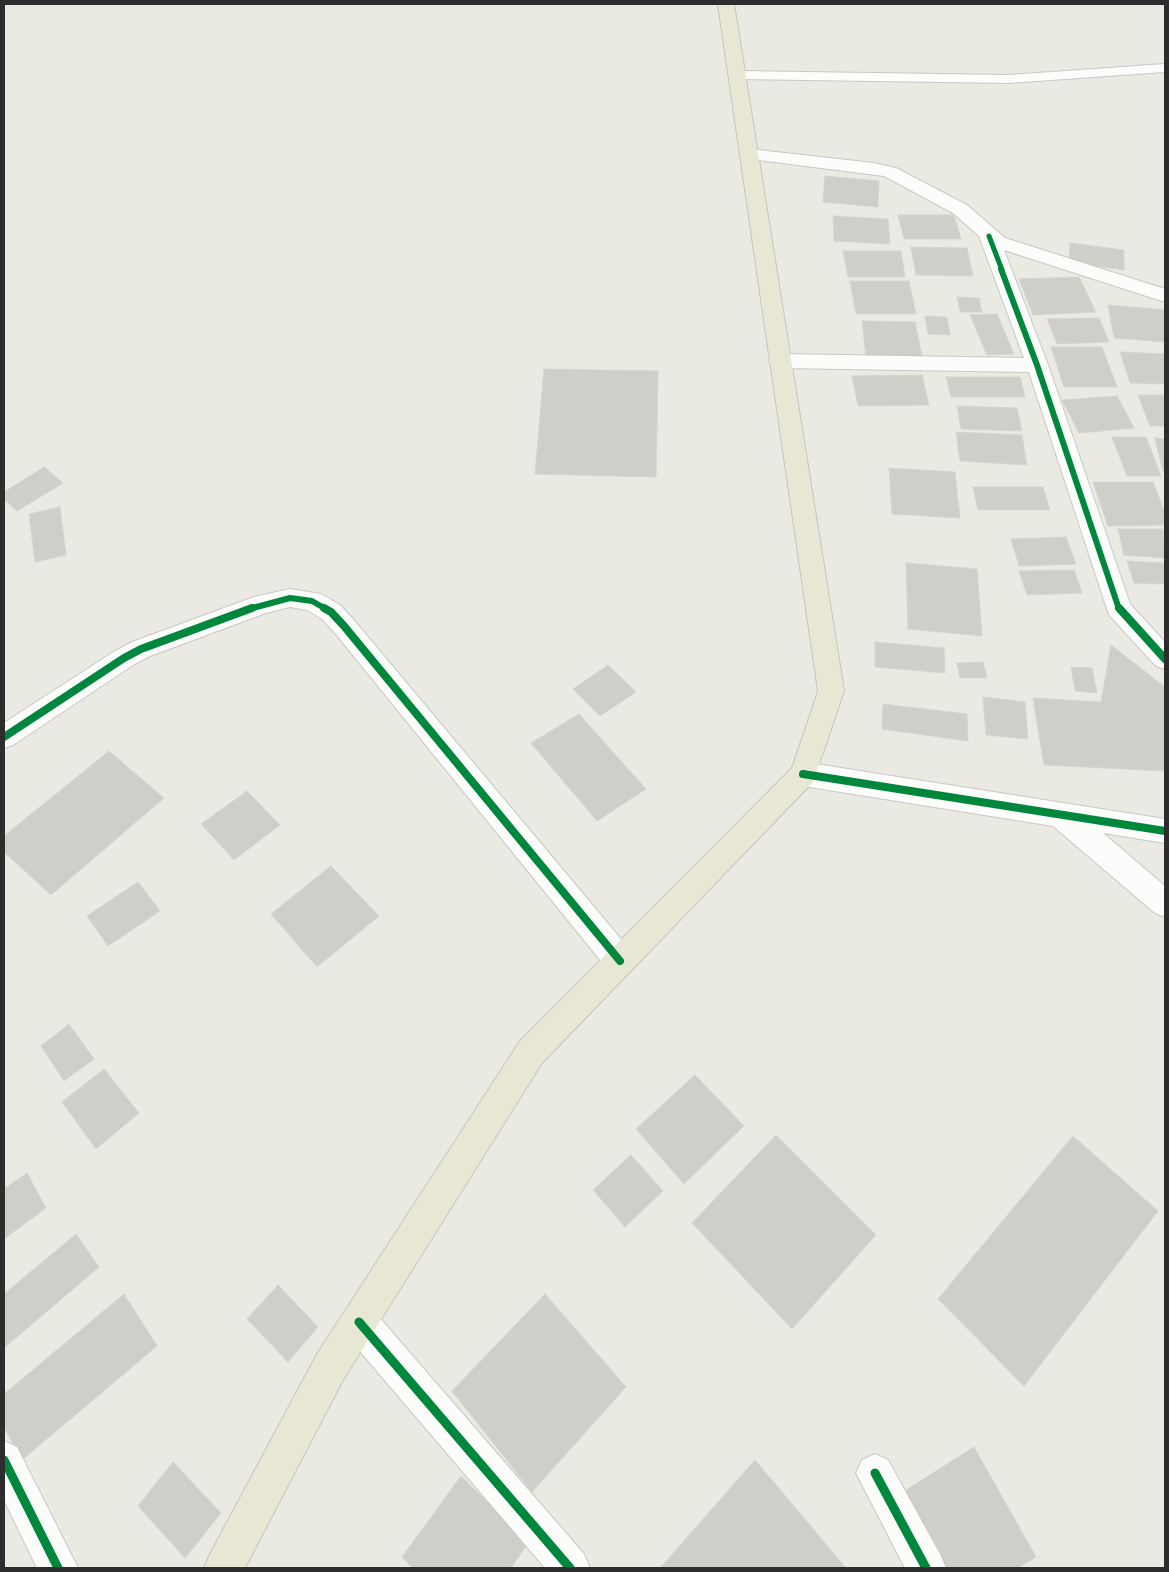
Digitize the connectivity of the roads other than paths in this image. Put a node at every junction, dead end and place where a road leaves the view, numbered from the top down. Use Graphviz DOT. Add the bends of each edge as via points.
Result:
graph roads {
  1 [pos="726,4"];
  2 [pos="1165,68"];
  3 [pos="737,75"];
  4 [pos="749,154"];
  5 [pos="989,236"];
  6 [pos="1165,296"];
  7 [pos="780,361"];
  8 [pos="1037,365"];
  9 [pos="1165,659"];
  10 [pos="4,737"];
  11 [pos="803,774"];
  12 [pos="1061,815"];
  13 [pos="1165,831"];
  14 [pos="1165,904"];
  15 [pos="620,961"];
  16 [pos="359,1322"];
  17 [pos="4,1460"];
  18 [pos="875,1472"];
  19 [pos="58,1568"];
  20 [pos="224,1568"];
  21 [pos="570,1568"];
  22 [pos="926,1568"];
  1 -- 3 [label="main road"];
  2 -- 3 [label="lane" via="1008,79"];
  3 -- 4 [label="main road"];
  4 -- 5 [label="street" via="890,172 960,209"];
  4 -- 7 [label="main road"];
  5 -- 6 [label="street" via="1007,246"];
  5 -- 8 [label="street"];
  7 -- 8 [label="street"];
  7 -- 11 [label="main road" via="831,691"];
  8 -- 9 [label="street" via="1118,609"];
  10 -- 15 [label="street" via="141,649 263,604 290,598 312,601 331,612 344,626"];
  11 -- 12 [label="street"];
  11 -- 15 [label="main road"];
  12 -- 13 [label="street"];
  12 -- 14 [label="street"];
  15 -- 16 [label="main road" via="531,1052"];
  16 -- 20 [label="main road" via="330,1367"];
  16 -- 21 [label="street"];
  17 -- 19 [label="street"];
  18 -- 22 [label="street"];
}
